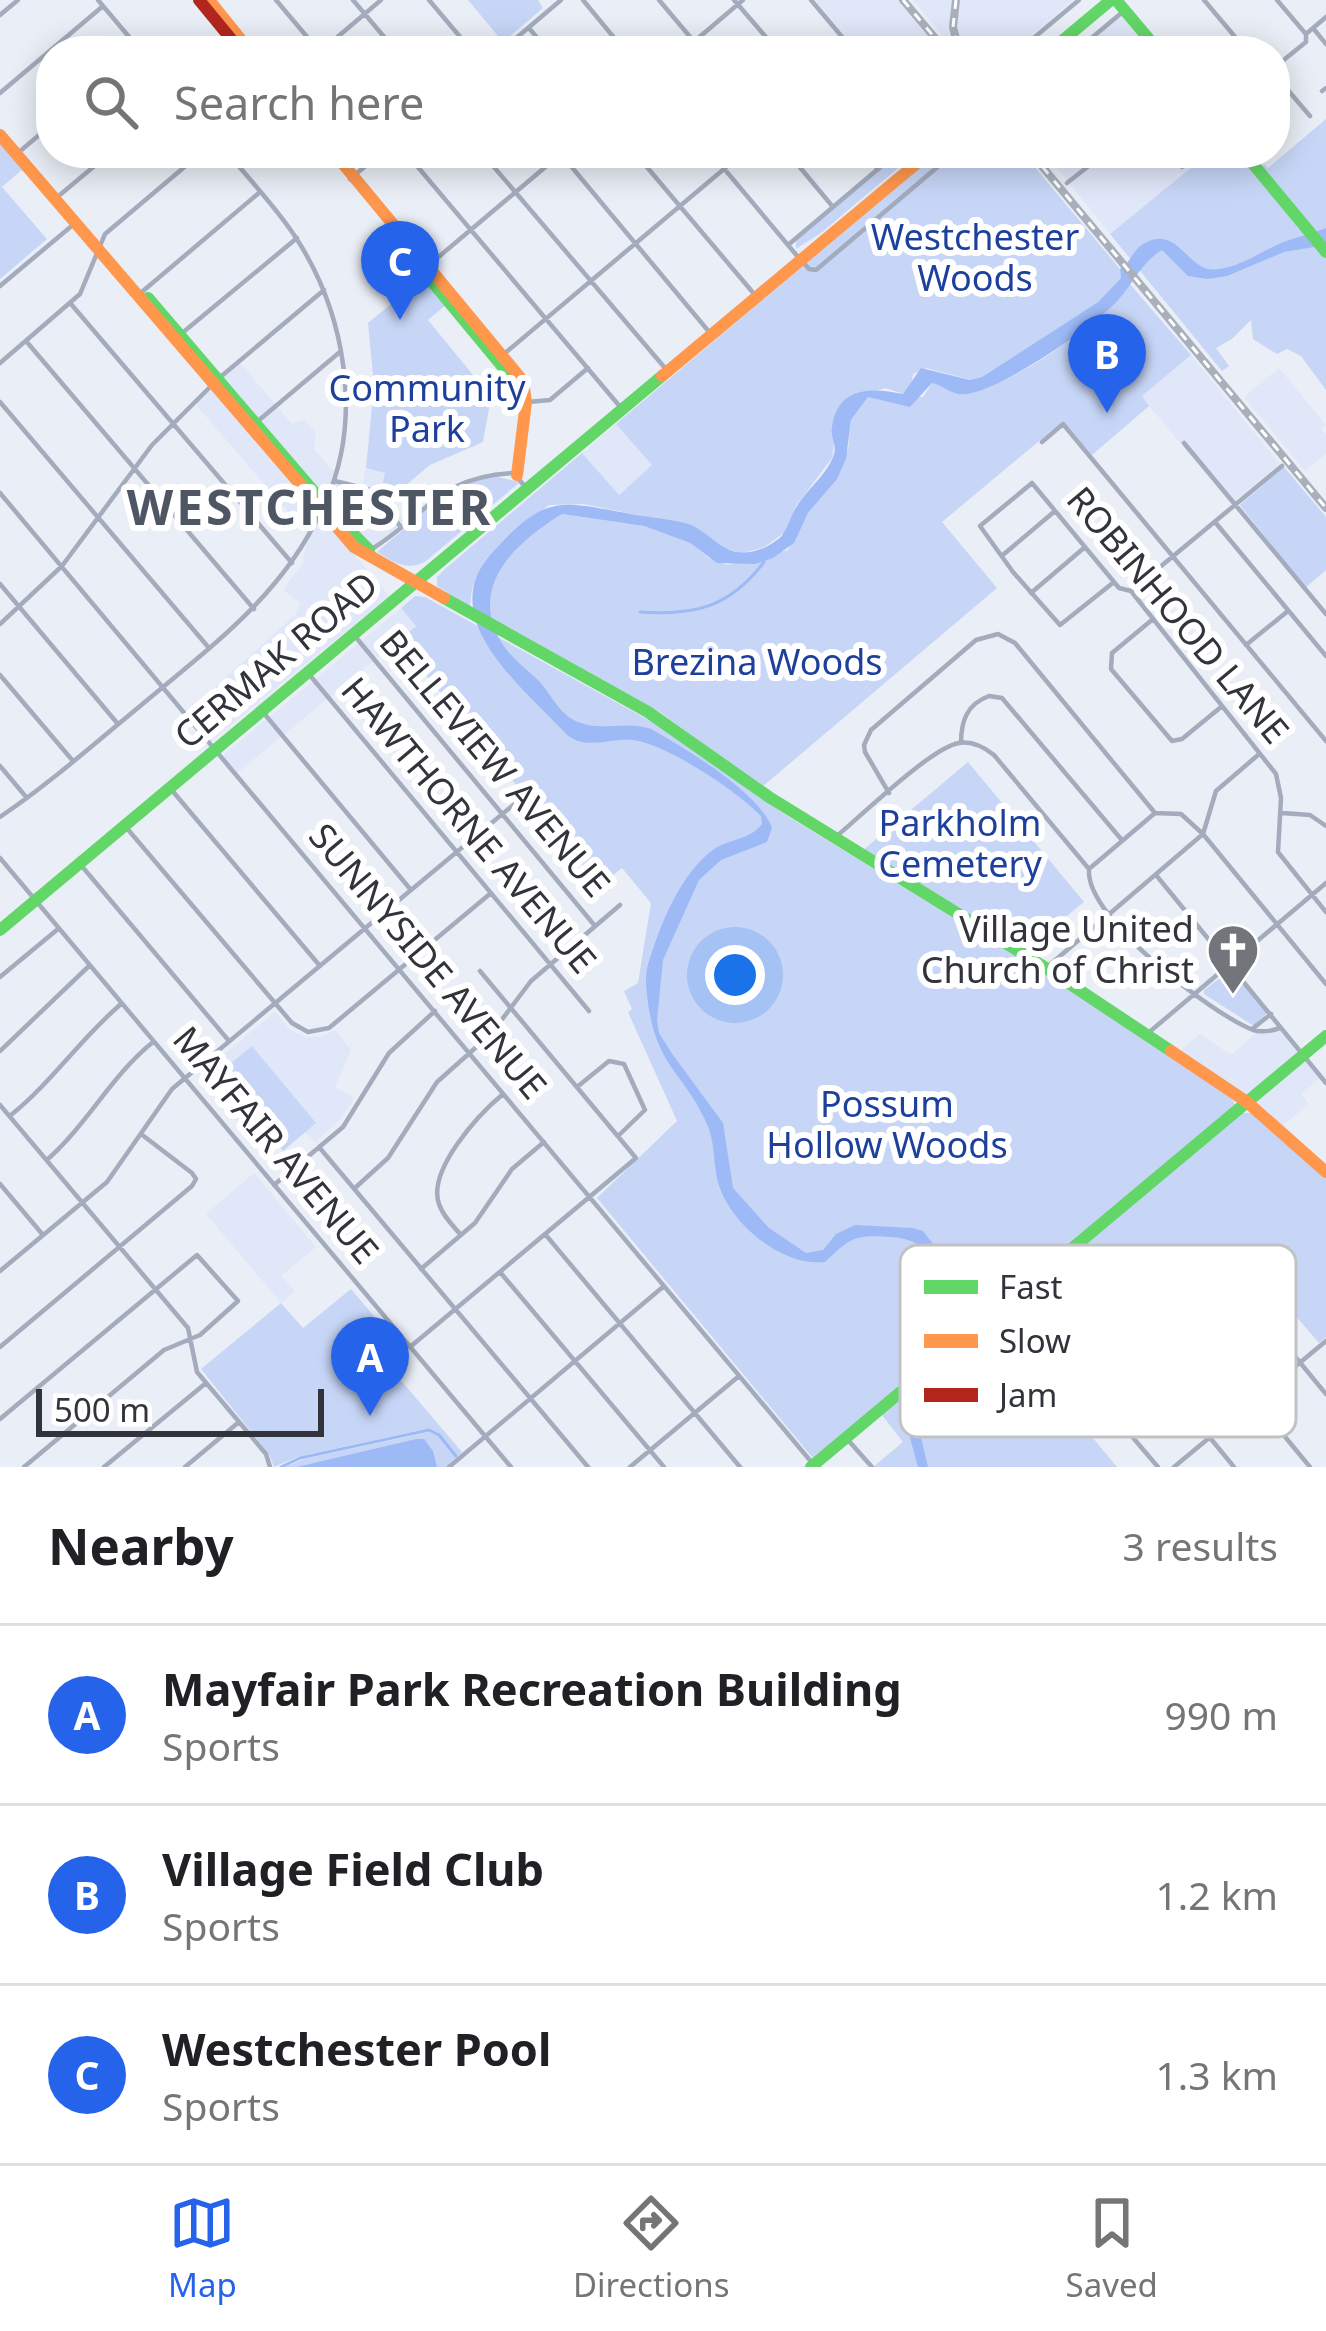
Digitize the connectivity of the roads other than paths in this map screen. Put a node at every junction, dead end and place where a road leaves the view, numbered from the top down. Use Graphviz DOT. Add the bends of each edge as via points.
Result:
graph roads {
  1 [pos="18,0"];
  2 [pos="199,0"];
  3 [pos="209,0"];
  4 [pos="276,0"];
  5 [pos="352,0"];
  6 [pos="381,0"];
  7 [pos="429,0"];
  8 [pos="561,0"];
  9 [pos="583,0"];
  10 [pos="659,0"];
  11 [pos="811,0"];
  12 [pos="1079,0"];
  13 [pos="1137,0"];
  14 [pos="1204,0"];
  15 [pos="1277,0"];
  16 [pos="738,1"];
  17 [pos="100,3"];
  18 [pos="1108,5"];
  19 [pos="364,14"];
  20 [pos="0,15"];
  21 [pos="1326,17"];
  22 [pos="529,28"];
  23 [pos="1313,28"];
  24 [pos="1306,34"];
  25 [pos="63,36"];
  26 [pos="128,36"];
  27 [pos="229,36"];
  28 [pos="238,36"];
  29 [pos="307,36"];
  30 [pos="338,36"];
  31 [pos="383,36"];
  32 [pos="459,36"];
  33 [pos="519,36"];
  34 [pos="536,36"];
  35 [pos="613,36"];
  36 [pos="689,36"];
  37 [pos="700,36"];
  38 [pos="766,36"];
  39 [pos="841,36"];
  40 [pos="1036,36"];
  41 [pos="1066,36"];
  42 [pos="1089,36"];
  43 [pos="1142,36"];
  44 [pos="1234,36"];
  45 [pos="1326,44"];
  46 [pos="1290,56"];
  47 [pos="36,61"];
  48 [pos="1290,90"];
  49 [pos="0,93"];
  50 [pos="1310,116"];
  51 [pos="0,124"];
  52 [pos="0,135"];
  53 [pos="36,138"];
  54 [pos="19,152"];
  55 [pos="92,168"];
  56 [pos="183,168"];
  57 [pos="240,168"];
  58 [pos="343,168"];
  59 [pos="363,168"];
  60 [pos="419,168"];
  61 [pos="495,168"];
  62 [pos="543,168"];
  63 [pos="573,168"];
  64 [pos="648,168"];
  65 [pos="800,168"];
  66 [pos="913,168"];
  67 [pos="936,168"];
  68 [pos="1086,168"];
  69 [pos="1257,168"];
  70 [pos="724,169"];
  71 [pos="878,169"];
  72 [pos="351,178"];
  73 [pos="1067,183"];
  74 [pos="260,192"];
  75 [pos="515,192"];
  76 [pos="58,197"];
  77 [pos="680,207"];
  78 [pos="833,207"];
  79 [pos="76,223"];
  80 [pos="471,230"];
  81 [pos="297,238"];
  82 [pos="635,244"];
  83 [pos="788,244"];
  84 [pos="100,246"];
  85 [pos="1326,252"];
  86 [pos="800,259"];
  87 [pos="425,269"];
  88 [pos="591,281"];
  89 [pos="0,286"];
  90 [pos="324,290"];
  91 [pos="142,291"];
  92 [pos="755,296"];
  93 [pos="71,304"];
  94 [pos="546,319"];
  95 [pos="711,334"];
  96 [pos="177,338"];
  97 [pos="26,341"];
  98 [pos="341,351"];
  99 [pos="500,358"];
  100 [pos="0,363"];
  101 [pos="588,368"];
  102 [pos="667,371"];
  103 [pos="215,382"];
  104 [pos="0,402"];
  105 [pos="523,402"];
  106 [pos="622,409"];
  107 [pos="173,422"];
  108 [pos="252,425"];
  109 [pos="1042,442"];
  110 [pos="1184,443"];
  111 [pos="1282,466"];
  112 [pos="135,468"];
  113 [pos="515,474"];
  114 [pos="334,481"];
  115 [pos="526,488"];
  116 [pos="0,493"];
  117 [pos="1235,504"];
  118 [pos="323,508"];
  119 [pos="1055,511"];
  120 [pos="99,520"];
  121 [pos="1214,521"];
  122 [pos="401,527"];
  123 [pos="1085,547"];
  124 [pos="374,552"];
  125 [pos="1003,555"];
  126 [pos="1172,556"];
  127 [pos="292,563"];
  128 [pos="62,566"];
  129 [pos="434,567"];
  130 [pos="1114,582"];
  131 [pos="415,583"];
  132 [pos="0,584"];
  133 [pos="1131,591"];
  134 [pos="1031,592"];
  135 [pos="20,607"];
  136 [pos="458,608"];
  137 [pos="254,609"];
  138 [pos="1288,610"];
  139 [pos="1326,614"];
  140 [pos="1153,620"];
  141 [pos="0,624"];
  142 [pos="354,634"];
  143 [pos="1246,645"];
  144 [pos="209,648"];
  145 [pos="1326,656"];
  146 [pos="308,673"];
  147 [pos="0,675"];
  148 [pos="164,686"];
  149 [pos="1221,706"];
  150 [pos="262,711"];
  151 [pos="118,724"];
  152 [pos="1326,742"];
  153 [pos="961,743"];
  154 [pos="216,750"];
  155 [pos="1260,754"];
  156 [pos="74,761"];
  157 [pos="0,766"];
  158 [pos="170,788"];
  159 [pos="889,793"];
  160 [pos="524,796"];
  161 [pos="27,798"];
  162 [pos="1156,813"];
  163 [pos="1280,813"];
  164 [pos="502,814"];
  165 [pos="0,817"];
  166 [pos="854,824"];
  167 [pos="125,826"];
  168 [pos="1326,830"];
  169 [pos="1203,834"];
  170 [pos="840,841"];
  171 [pos="1123,841"];
  172 [pos="457,852"];
  173 [pos="0,858"];
  174 [pos="80,864"];
  175 [pos="1089,869"];
  176 [pos="1156,874"];
  177 [pos="1326,883"];
  178 [pos="411,890"];
  179 [pos="491,893"];
  180 [pos="1312,895"];
  181 [pos="35,901"];
  182 [pos="620,905"];
  183 [pos="1326,912"];
  184 [pos="1110,914"];
  185 [pos="1277,925"];
  186 [pos="595,926"];
  187 [pos="366,928"];
  188 [pos="58,929"];
  189 [pos="0,930"];
  190 [pos="549,964"];
  191 [pos="1231,964"];
  192 [pos="89,966"];
  193 [pos="320,966"];
  194 [pos="401,968"];
  195 [pos="1046,968"];
  196 [pos="480,971"];
  197 [pos="0,977"];
  198 [pos="1326,984"];
  199 [pos="1196,993"];
  200 [pos="121,1004"];
  201 [pos="275,1004"];
  202 [pos="510,1007"];
  203 [pos="435,1010"];
  204 [pos="589,1011"];
  205 [pos="1272,1013"];
  206 [pos="1280,1028"];
  207 [pos="1252,1029"];
  208 [pos="1147,1034"];
  209 [pos="1326,1036"];
  210 [pos="230,1041"];
  211 [pos="153,1042"];
  212 [pos="0,1052"];
  213 [pos="470,1053"];
  214 [pos="1303,1055"];
  215 [pos="185,1079"];
  216 [pos="1326,1083"];
  217 [pos="577,1087"];
  218 [pos="503,1094"];
  219 [pos="1247,1102"];
  220 [pos="0,1105"];
  221 [pos="10,1117"];
  222 [pos="140,1133"];
  223 [pos="618,1136"];
  224 [pos="544,1142"];
  225 [pos="319,1147"];
  226 [pos="47,1160"];
  227 [pos="1326,1172"];
  228 [pos="0,1184"];
  229 [pos="274,1185"];
  230 [pos="354,1189"];
  231 [pos="590,1196"];
  232 [pos="82,1202"];
  233 [pos="545,1234"];
  234 [pos="43,1235"];
  235 [pos="461,1235"];
  236 [pos="1078,1245"];
  237 [pos="120,1247"];
  238 [pos="421,1269"];
  239 [pos="0,1271"];
  240 [pos="500,1272"];
  241 [pos="664,1286"];
  242 [pos="156,1289"];
  243 [pos="454,1310"];
  244 [pos="620,1324"];
  245 [pos="193,1338"];
  246 [pos="1326,1342"];
  247 [pos="0,1347"];
  248 [pos="410,1347"];
  249 [pos="1296,1357"];
  250 [pos="575,1362"];
  251 [pos="1300,1362"];
  252 [pos="1296,1365"];
  253 [pos="740,1376"];
  254 [pos="206,1383"];
  255 [pos="900,1393"];
  256 [pos="1326,1394"];
  257 [pos="530,1399"];
  258 [pos="695,1413"];
  259 [pos="0,1419"];
  260 [pos="238,1422"];
  261 [pos="485,1436"];
  262 [pos="1133,1437"];
  263 [pos="1285,1437"];
  264 [pos="846,1438"];
  265 [pos="1210,1438"];
  266 [pos="650,1450"];
  267 [pos="813,1466"];
  268 [pos="24,1467"];
  269 [pos="104,1467"];
  270 [pos="185,1467"];
  271 [pos="270,1467"];
  272 [pos="449,1467"];
  273 [pos="511,1467"];
  274 [pos="587,1467"];
  275 [pos="630,1467"];
  276 [pos="664,1467"];
  277 [pos="740,1467"];
  278 [pos="872,1467"];
  279 [pos="1158,1467"];
  280 [pos="1174,1467"];
  281 [pos="1234,1467"];
  282 [pos="1310,1467"];
  1 -- 20 [label="street"];
  2 -- 27 [label="main road"];
  3 -- 28 [label="main road"];
  4 -- 29 [label="street"];
  5 -- 19 [label="street"];
  6 -- 19 [label="street"];
  7 -- 32 [label="street"];
  8 -- 22 [label="street"];
  9 -- 35 [label="street"];
  10 -- 36 [label="street"];
  11 -- 39 [label="street"];
  12 -- 40 [label="street"];
  13 -- 18 [label="main road"];
  14 -- 44 [label="street"];
  15 -- 24 [label="street"];
  16 -- 37 [label="street"];
  16 -- 38 [label="street"];
  17 -- 25 [label="street"];
  17 -- 26 [label="street"];
  18 -- 41 [label="main road"];
  18 -- 42 [label="street"];
  18 -- 43 [label="main road"];
  19 -- 30 [label="street"];
  19 -- 31 [label="street"];
  21 -- 23 [label="street"];
  22 -- 33 [label="street"];
  22 -- 34 [label="street"];
  23 -- 24 [label="street"];
  23 -- 45 [label="street"];
  24 -- 46 [label="street"];
  47 -- 49 [label="street"];
  48 -- 50 [label="street"];
  51 -- 54 [label="main road"];
  52 -- 54 [label="main road"];
  53 -- 54 [label="street"];
  54 -- 76 [label="main road"];
  55 -- 76 [label="street"];
  56 -- 84 [label="street"];
  57 -- 74 [label="street"];
  58 -- 72 [label="main road"];
  59 -- 72 [label="street"];
  60 -- 80 [label="street"];
  61 -- 75 [label="street"];
  62 -- 75 [label="street"];
  63 -- 82 [label="street"];
  64 -- 77 [label="street"];
  65 -- 78 [label="street"];
  66 -- 86 [label="main road, CERMAK ROAD"];
  67 -- 86 [label="street, CERMAK ROAD" via="816,270"];
  68 -- 73 [label="street"];
  69 -- 85 [label="main road"];
  70 -- 77 [label="street"];
  70 -- 83 [label="street"];
  71 -- 78 [label="street"];
  72 -- 87 [label="main road"];
  74 -- 81 [label="street"];
  74 -- 91 [label="street"];
  75 -- 80 [label="street"];
  75 -- 88 [label="street"];
  76 -- 79 [label="main road"];
  76 -- 84 [label="main road"];
  77 -- 82 [label="street"];
  77 -- 92 [label="street"];
  78 -- 83 [label="street"];
  79 -- 84 [label="main road"];
  79 -- 89 [label="street"];
  80 -- 87 [label="street"];
  80 -- 94 [label="street"];
  81 -- 90 [label="street"];
  81 -- 96 [label="street"];
  82 -- 88 [label="street"];
  82 -- 95 [label="street"];
  83 -- 86 [label="street"];
  84 -- 91 [label="main road"];
  84 -- 93 [label="street"];
  84 -- 96 [label="main road"];
  86 -- 92 [label="main road, CERMAK ROAD"];
  87 -- 99 [label="main road"];
  88 -- 94 [label="street"];
  88 -- 102 [label="street"];
  90 -- 98 [label="street"];
  90 -- 103 [label="street"];
  91 -- 96 [label="main road"];
  92 -- 95 [label="main road, CERMAK ROAD"];
  93 -- 97 [label="street"];
  93 -- 107 [label="street"];
  94 -- 99 [label="street"];
  94 -- 101 [label="street"];
  95 -- 102 [label="main road, CERMAK ROAD"];
  96 -- 103 [label="main road"];
  97 -- 100 [label="street"];
  97 -- 112 [label="street"];
  98 -- 108 [label="street"];
  98 -- 114 [label="street" via="344,427"];
  99 -- 105 [label="main road" via="523,381"];
  101 -- 105 [label="street" via="550,400"];
  101 -- 106 [label="street"];
  102 -- 106 [label="main road, CERMAK ROAD"];
  103 -- 107 [label="street"];
  103 -- 108 [label="main road"];
  104 -- 120 [label="street"];
  105 -- 113 [label="main road"];
  106 -- 115 [label="main road, CERMAK ROAD"];
  107 -- 112 [label="street"];
  107 -- 127 [label="street"];
  108 -- 118 [label="main road"];
  109 -- 126 [label="street" via="1064,424"];
  110 -- 117 [label="street"];
  111 -- 117 [label="street"];
  112 -- 120 [label="street"];
  112 -- 137 [label="street"];
  113 -- 115 [label="street"];
  113 -- 122 [label="street" via="486,474 446,490"];
  114 -- 118 [label="street"];
  114 -- 122 [label="street" via="375,491"];
  115 -- 129 [label="main road, CERMAK ROAD"];
  116 -- 128 [label="street, SUNNYSIDE AVENUE"];
  117 -- 121 [label="street"];
  117 -- 139 [label="street"];
  118 -- 124 [label="main road" via="355,547"];
  118 -- 127 [label="street"];
  119 -- 123 [label="street, ROBINHOOD LANE"];
  119 -- 125 [label="street"];
  119 -- 125 [label="street, ROBINHOOD LANE" via="1032,483 980,526"];
  120 -- 128 [label="street"];
  120 -- 144 [label="street"];
  121 -- 126 [label="street"];
  121 -- 138 [label="street"];
  122 -- 124 [label="street"];
  123 -- 130 [label="street, ROBINHOOD LANE"];
  123 -- 134 [label="street"];
  124 -- 131 [label="main road"];
  125 -- 134 [label="street"];
  126 -- 133 [label="street"];
  126 -- 143 [label="street"];
  127 -- 137 [label="street"];
  128 -- 135 [label="street"];
  128 -- 148 [label="street, SUNNYSIDE AVENUE"];
  129 -- 131 [label="main road, CERMAK ROAD"];
  129 -- 136 [label="main road" via="433,584"];
  130 -- 133 [label="street, ROBINHOOD LANE"];
  130 -- 134 [label="street" via="1062,625"];
  131 -- 136 [label="main road"];
  131 -- 142 [label="main road, CERMAK ROAD"];
  132 -- 135 [label="street"];
  133 -- 140 [label="street, ROBINHOOD LANE"];
  135 -- 141 [label="street"];
  135 -- 151 [label="street"];
  136 -- 170 [label="main road" via="648,712"];
  137 -- 144 [label="street"];
  138 -- 143 [label="street"];
  138 -- 145 [label="street"];
  140 -- 149 [label="street, ROBINHOOD LANE"];
  140 -- 149 [label="street" via="1112,653 1111,669 1172,741"];
  142 -- 146 [label="main road, CERMAK ROAD"];
  142 -- 164 [label="street, BELLEVIEW AVENUE"];
  143 -- 152 [label="street"];
  144 -- 148 [label="street"];
  146 -- 150 [label="main road, CERMAK ROAD"];
  146 -- 172 [label="street, HAWTHORNE AVENUE"];
  147 -- 156 [label="street"];
  148 -- 151 [label="street"];
  148 -- 154 [label="street, SUNNYSIDE AVENUE"];
  149 -- 155 [label="street, ROBINHOOD LANE"];
  150 -- 154 [label="main road, CERMAK ROAD"];
  150 -- 178 [label="street"];
  151 -- 156 [label="street"];
  153 -- 159 [label="street" via="938,751"];
  153 -- 171 [label="street" via="973,705 988,695 1002,698"];
  153 -- 175 [label="street" via="994,755"];
  154 -- 158 [label="main road, CERMAK ROAD"];
  154 -- 187 [label="street, SUNNYSIDE AVENUE"];
  155 -- 163 [label="street, ROBINHOOD LANE" via="1279,782"];
  155 -- 169 [label="street" via="1216,791"];
  156 -- 161 [label="street"];
  157 -- 161 [label="street"];
  158 -- 167 [label="main road, CERMAK ROAD"];
  158 -- 193 [label="street"];
  159 -- 162 [label="street" via="863,745 871,730 976,640 998,634 1016,643"];
  159 -- 166 [label="street"];
  160 -- 164 [label="street"];
  161 -- 165 [label="street"];
  162 -- 169 [label="street" via="1180,814"];
  162 -- 171 [label="street"];
  163 -- 168 [label="street" via="1310,815"];
  163 -- 180 [label="street, ROBINHOOD LANE" via="1278,852"];
  164 -- 172 [label="street"];
  164 -- 186 [label="street, BELLEVIEW AVENUE"];
  166 -- 170 [label="street"];
  166 -- 170 [label="street"];
  167 -- 174 [label="main road, CERMAK ROAD"];
  167 -- 201 [label="street"];
  169 -- 176 [label="street"];
  169 -- 185 [label="street"];
  170 -- 195 [label="main road"];
  171 -- 175 [label="street"];
  172 -- 178 [label="street"];
  172 -- 179 [label="street, HAWTHORNE AVENUE"];
  173 -- 181 [label="street, MAYFAIR AVENUE"];
  174 -- 181 [label="main road, CERMAK ROAD"];
  174 -- 210 [label="street"];
  175 -- 184 [label="street" via="1092,892"];
  176 -- 184 [label="street"];
  176 -- 191 [label="street"];
  177 -- 180 [label="street"];
  178 -- 187 [label="street"];
  179 -- 190 [label="street, HAWTHORNE AVENUE"];
  179 -- 194 [label="street"];
  180 -- 183 [label="street, ROBINHOOD LANE"];
  180 -- 185 [label="street"];
  181 -- 188 [label="street, MAYFAIR AVENUE"];
  181 -- 189 [label="main road, CERMAK ROAD"];
  182 -- 186 [label="street"];
  184 -- 195 [label="street"];
  184 -- 199 [label="street" via="1150,962"];
  185 -- 191 [label="street"];
  185 -- 198 [label="street"];
  186 -- 190 [label="street"];
  187 -- 193 [label="street"];
  187 -- 194 [label="street, SUNNYSIDE AVENUE"];
  188 -- 192 [label="street, MAYFAIR AVENUE"];
  188 -- 197 [label="street"];
  190 -- 202 [label="street"];
  190 -- 204 [label="street, HAWTHORNE AVENUE"];
  191 -- 199 [label="street"];
  191 -- 205 [label="street"];
  192 -- 200 [label="street, MAYFAIR AVENUE"];
  192 -- 212 [label="street"];
  193 -- 201 [label="street"];
  194 -- 201 [label="street" via="320,1032 303,1031"];
  194 -- 203 [label="street, SUNNYSIDE AVENUE"];
  195 -- 208 [label="main road"];
  196 -- 202 [label="street"];
  199 -- 207 [label="street"];
  199 -- 208 [label="street"];
  200 -- 211 [label="street, MAYFAIR AVENUE"];
  200 -- 221 [label="street"];
  201 -- 210 [label="street"];
  202 -- 213 [label="street"];
  202 -- 217 [label="street"];
  203 -- 213 [label="street, SUNNYSIDE AVENUE"];
  203 -- 225 [label="street" via="396,1045 350,1118"];
  205 -- 206 [label="street"];
  205 -- 207 [label="street"];
  206 -- 207 [label="street"];
  206 -- 214 [label="street"];
  208 -- 219 [label="main road"];
  209 -- 214 [label="main road"];
  210 -- 215 [label="street"];
  211 -- 215 [label="street, MAYFAIR AVENUE"];
  211 -- 226 [label="street"];
  213 -- 218 [label="street, SUNNYSIDE AVENUE"];
  213 -- 230 [label="street" via="432,1088 388,1158"];
  214 -- 216 [label="street"];
  214 -- 219 [label="main road"];
  215 -- 222 [label="street"];
  215 -- 229 [label="street, MAYFAIR AVENUE"];
  217 -- 223 [label="street"];
  217 -- 223 [label="street" via="609,1060 624,1064 645,1110"];
  218 -- 224 [label="street, SUNNYSIDE AVENUE"];
  218 -- 235 [label="street" via="472,1121 440,1179 440,1207"];
  219 -- 227 [label="main road"];
  219 -- 236 [label="main road"];
  220 -- 221 [label="street"];
  221 -- 226 [label="street"];
  222 -- 232 [label="street" via="107,1182"];
  222 -- 237 [label="street" via="196,1179"];
  223 -- 231 [label="street" via="636,1158"];
  224 -- 231 [label="street, SUNNYSIDE AVENUE"];
  224 -- 235 [label="street"];
  225 -- 229 [label="street"];
  225 -- 230 [label="street"];
  226 -- 232 [label="street"];
  228 -- 234 [label="street"];
  229 -- 248 [label="street, MAYFAIR AVENUE"];
  230 -- 238 [label="street"];
  231 -- 233 [label="street"];
  231 -- 241 [label="street, SUNNYSIDE AVENUE"];
  232 -- 234 [label="street"];
  232 -- 237 [label="street"];
  233 -- 240 [label="street"];
  233 -- 244 [label="street"];
  234 -- 239 [label="street"];
  235 -- 238 [label="street"];
  237 -- 242 [label="street"];
  237 -- 247 [label="street"];
  238 -- 243 [label="street"];
  240 -- 243 [label="street"];
  240 -- 250 [label="street"];
  241 -- 244 [label="street"];
  241 -- 253 [label="street, SUNNYSIDE AVENUE"];
  242 -- 245 [label="street"];
  242 -- 245 [label="street" via="199,1255 239,1302"];
  242 -- 259 [label="street"];
  243 -- 248 [label="street"];
  243 -- 257 [label="street"];
  244 -- 250 [label="street"];
  244 -- 258 [label="street"];
  245 -- 254 [label="street"];
  245 -- 268 [label="street" via="164,1350"];
  246 -- 251 [label="street"];
  248 -- 261 [label="street, MAYFAIR AVENUE"];
  249 -- 251 [label="street"];
  250 -- 257 [label="street"];
  250 -- 266 [label="street"];
  251 -- 252 [label="street"];
  251 -- 256 [label="street"];
  253 -- 258 [label="street"];
  253 -- 267 [label="street, SUNNYSIDE AVENUE"];
  254 -- 260 [label="street"];
  254 -- 269 [label="street"];
  255 -- 264 [label="main road"];
  257 -- 261 [label="street"];
  257 -- 274 [label="street"];
  258 -- 266 [label="street"];
  258 -- 277 [label="street"];
  260 -- 270 [label="street"];
  260 -- 271 [label="street"];
  261 -- 272 [label="street"];
  261 -- 273 [label="street, MAYFAIR AVENUE"];
  262 -- 279 [label="street"];
  263 -- 282 [label="street"];
  264 -- 267 [label="main road"];
  264 -- 278 [label="street"];
  265 -- 280 [label="street"];
  265 -- 281 [label="street"];
  266 -- 275 [label="street"];
  266 -- 276 [label="street"];
}
